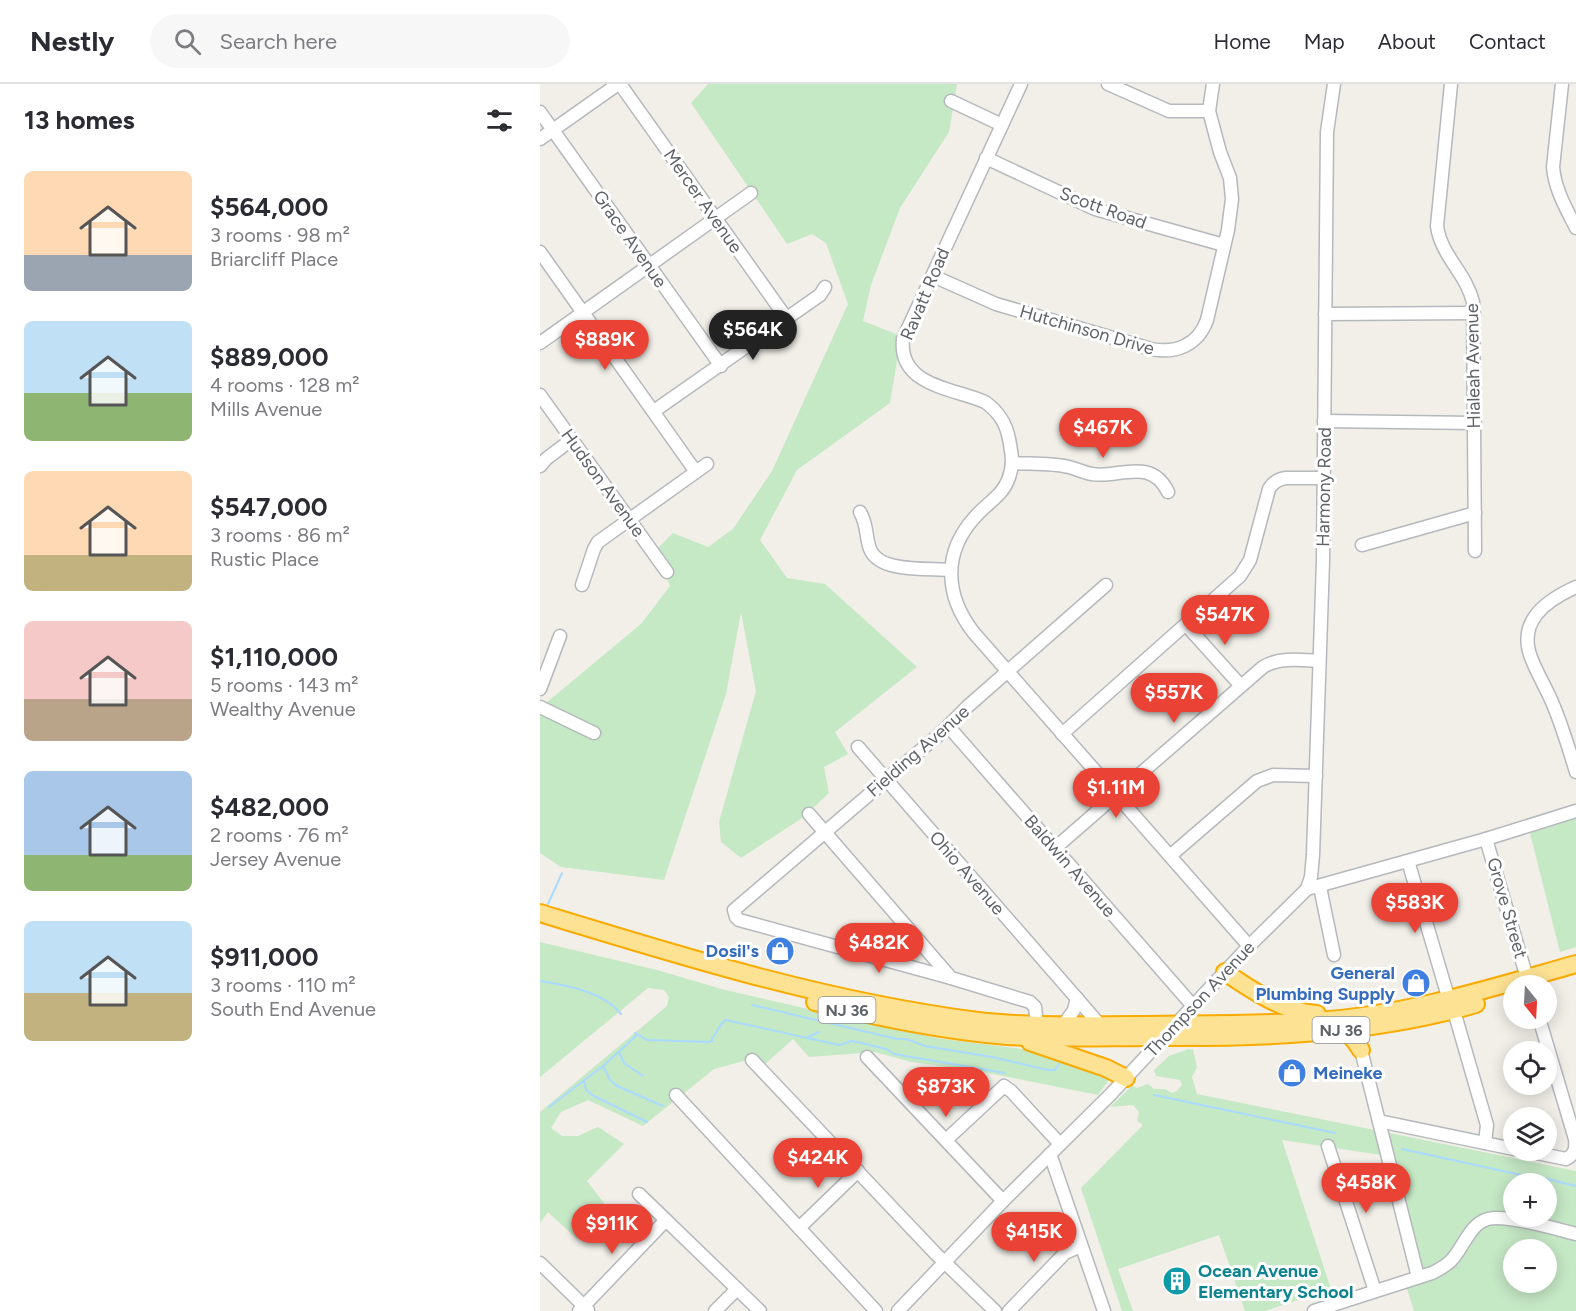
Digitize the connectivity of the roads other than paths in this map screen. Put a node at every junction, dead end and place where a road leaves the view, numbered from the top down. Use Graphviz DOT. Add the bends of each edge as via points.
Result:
graph roads {
  1 [pos="619,84"];
  2 [pos="1021,84"];
  3 [pos="1108,84"];
  4 [pos="1213,84"];
  5 [pos="1334,84"];
  6 [pos="1451,84"];
  7 [pos="1562,84"];
  8 [pos="951,101"];
  9 [pos="1209,111"];
  10 [pos="540,112"];
  11 [pos="1002,125"];
  12 [pos="553,130"];
  13 [pos="540,139"];
  14 [pos="987,158"];
  15 [pos="751,193"];
  16 [pos="716,219"];
  17 [pos="1576,228"];
  18 [pos="1224,245"];
  19 [pos="540,252"];
  20 [pos="649,266"];
  21 [pos="933,276"];
  22 [pos="825,287"];
  23 [pos="583,313"];
  24 [pos="1325,314"];
  25 [pos="1474,314"];
  26 [pos="787,319"];
  27 [pos="540,343"];
  28 [pos="721,366"];
  29 [pos="540,395"];
  30 [pos="654,411"];
  31 [pos="1324,421"];
  32 [pos="1475,423"];
  33 [pos="571,440"];
  34 [pos="707,464"];
  35 [pos="1013,464"];
  36 [pos="540,466"];
  37 [pos="696,472"];
  38 [pos="1324,478"];
  39 [pos="1168,492"];
  40 [pos="860,512"];
  41 [pos="1475,513"];
  42 [pos="629,519"];
  43 [pos="1362,544"];
  44 [pos="1475,551"];
  45 [pos="950,570"];
  46 [pos="667,572"];
  47 [pos="582,585"];
  48 [pos="1106,585"];
  49 [pos="1576,587"];
  50 [pos="1187,626"];
  51 [pos="560,636"];
  52 [pos="1319,661"];
  53 [pos="1007,672"];
  54 [pos="1241,686"];
  55 [pos="540,689"];
  56 [pos="540,707"];
  57 [pos="948,726"];
  58 [pos="594,733"];
  59 [pos="1062,734"];
  60 [pos="858,747"];
  61 [pos="1576,772"];
  62 [pos="1316,776"];
  63 [pos="886,779"];
  64 [pos="1116,795"];
  65 [pos="1576,811"];
  66 [pos="809,814"];
  67 [pos="824,832"];
  68 [pos="1486,839"];
  69 [pos="1054,849"];
  70 [pos="1170,856"];
  71 [pos="1408,861"];
  72 [pos="1313,888"];
  73 [pos="540,913"];
  74 [pos="540,923"];
  75 [pos="1249,946"];
  76 [pos="1334,955"];
  77 [pos="1576,964"];
  78 [pos="1225,972"];
  79 [pos="1531,975"];
  80 [pos="1550,975"];
  81 [pos="1576,975"];
  82 [pos="951,978"];
  83 [pos="1557,978"];
  84 [pos="1503,990"];
  85 [pos="1503,995"];
  86 [pos="1077,998"];
  87 [pos="1451,1005"];
  88 [pos="1193,1006"];
  89 [pos="1037,1024"];
  90 [pos="1064,1024"];
  91 [pos="1346,1024"];
  92 [pos="1100,1025"];
  93 [pos="1370,1027"];
  94 [pos="1542,1029"];
  95 [pos="1169,1031"];
  96 [pos="1006,1036"];
  97 [pos="1361,1050"];
  98 [pos="867,1057"];
  99 [pos="752,1060"];
  100 [pos="1126,1078"];
  101 [pos="676,1095"];
  102 [pos="1379,1121"];
  103 [pos="946,1140"];
  104 [pos="1485,1143"];
  105 [pos="1060,1144"];
  106 [pos="1328,1146"];
  107 [pos="1503,1147"];
  108 [pos="1050,1154"];
  109 [pos="1557,1158"];
  110 [pos="858,1171"];
  111 [pos="639,1194"];
  112 [pos="1003,1201"];
  113 [pos="666,1220"];
  114 [pos="799,1228"];
  115 [pos="1576,1234"];
  116 [pos="1082,1246"];
  117 [pos="540,1263"];
  118 [pos="945,1263"];
  119 [pos="1418,1277"];
  120 [pos="737,1289"];
  121 [pos="1375,1291"];
  122 [pos="584,1309"];
  123 [pos="715,1311"];
  124 [pos="760,1311"];
  125 [pos="876,1311"];
  126 [pos="898,1311"];
  127 [pos="995,1311"];
  128 [pos="1009,1311"];
  129 [pos="1104,1311"];
  130 [pos="1314,1311"];
  1 -- 12 [label="street"];
  1 -- 16 [label="street, Mercer Avenue"];
  2 -- 11 [label="street, Ravatt Road"];
  3 -- 9 [label="street" via="1169,111"];
  4 -- 9 [label="street, Hutchinson Drive"];
  5 -- 24 [label="street, Harmony Road" via="1327,132"];
  6 -- 25 [label="street, Hialeah Avenue" via="1437,226 1440,244 1471,291"];
  7 -- 17 [label="street" via="1554,178"];
  8 -- 11 [label="street"];
  9 -- 18 [label="street, Hutchinson Drive" via="1232,188"];
  10 -- 12 [label="street, Grace Avenue"];
  11 -- 14 [label="street, Ravatt Road"];
  12 -- 13 [label="street"];
  12 -- 20 [label="street, Grace Avenue"];
  14 -- 18 [label="street, Scott Road" via="1095,209"];
  14 -- 21 [label="street, Ravatt Road"];
  15 -- 16 [label="street"];
  16 -- 20 [label="street"];
  16 -- 26 [label="street, Mercer Avenue"];
  18 -- 21 [label="street, Hutchinson Drive" via="1205,326 1189,345 1169,351 996,304"];
  19 -- 23 [label="street"];
  20 -- 23 [label="street"];
  20 -- 28 [label="street, Grace Avenue"];
  21 -- 35 [label="street, Ravatt Road" via="903,339 906,364 921,379 994,408 1006,427"];
  22 -- 26 [label="street"];
  23 -- 27 [label="street"];
  23 -- 30 [label="street"];
  24 -- 25 [label="street"];
  24 -- 31 [label="street, Harmony Road"];
  25 -- 32 [label="street, Hialeah Avenue"];
  26 -- 28 [label="street"];
  28 -- 30 [label="street"];
  29 -- 33 [label="street, Hudson Avenue"];
  30 -- 37 [label="street"];
  31 -- 32 [label="street"];
  31 -- 38 [label="street, Harmony Road"];
  32 -- 41 [label="street, Hialeah Avenue"];
  33 -- 36 [label="street"];
  33 -- 42 [label="street, Hudson Avenue"];
  34 -- 37 [label="street"];
  35 -- 39 [label="street" via="1067,466 1099,475 1143,472 1157,479"];
  35 -- 45 [label="street" via="1002,490 962,534"];
  37 -- 42 [label="street"];
  38 -- 50 [label="street" via="1286,478 1272,484 1244,571"];
  38 -- 52 [label="street, Harmony Road"];
  40 -- 45 [label="street" via="870,548 884,564"];
  41 -- 43 [label="street"];
  41 -- 44 [label="street, Hialeah Avenue"];
  42 -- 46 [label="street, Hudson Avenue"];
  42 -- 47 [label="street" via="598,542"];
  45 -- 53 [label="street" via="955,600 963,618"];
  48 -- 53 [label="street, Fielding Avenue"];
  49 -- 61 [label="street" via="1542,606 1532,623 1528,643"];
  50 -- 54 [label="street"];
  50 -- 59 [label="street"];
  51 -- 55 [label="street"];
  52 -- 54 [label="street" via="1275,661"];
  52 -- 62 [label="street, Harmony Road"];
  53 -- 57 [label="street, Fielding Avenue"];
  53 -- 59 [label="street"];
  54 -- 64 [label="street"];
  56 -- 58 [label="street"];
  57 -- 63 [label="street, Fielding Avenue"];
  57 -- 69 [label="street, Baldwin Avenue"];
  59 -- 64 [label="street"];
  60 -- 63 [label="street, Ohio Avenue"];
  62 -- 70 [label="street" via="1274,775 1257,781"];
  62 -- 72 [label="street, Harmony Road"];
  63 -- 67 [label="street, Fielding Avenue"];
  63 -- 86 [label="street, Ohio Avenue"];
  64 -- 69 [label="street"];
  64 -- 70 [label="street"];
  65 -- 68 [label="street, Thompson Avenue"];
  66 -- 67 [label="street"];
  67 -- 82 [label="street"];
  67 -- 82 [label="street, Fielding Avenue" via="737,906 736,917"];
  68 -- 71 [label="street, Thompson Avenue"];
  68 -- 79 [label="street, Grove Street"];
  69 -- 88 [label="street, Baldwin Avenue"];
  70 -- 75 [label="street"];
  71 -- 72 [label="street, Thompson Avenue"];
  71 -- 87 [label="street"];
  72 -- 75 [label="street, Thompson Avenue"];
  72 -- 76 [label="street"];
  73 -- 89 [label="highway, NJ 36" via="801,988 942,1016"];
  74 -- 96 [label="highway, NJ 36" via="621,950 862,1014"];
  75 -- 78 [label="street, Thompson Avenue"];
  77 -- 80 [label="highway, NJ 36"];
  78 -- 88 [label="street, Thompson Avenue"];
  78 -- 91 [label="highway" via="1298,1011"];
  81 -- 83 [label="highway, NJ 36"];
  82 -- 89 [label="street" via="1030,1002 1035,1007"];
  84 -- 87 [label="highway, NJ 36"];
  85 -- 87 [label="highway, NJ 36"];
  86 -- 90 [label="street"];
  86 -- 92 [label="street, Ohio Avenue"];
  87 -- 91 [label="highway, NJ 36"];
  87 -- 93 [label="highway, NJ 36"];
  87 -- 104 [label="street" via="1487,1125"];
  88 -- 95 [label="street, Thompson Avenue"];
  89 -- 90 [label="highway, NJ 36"];
  90 -- 92 [label="highway, NJ 36"];
  91 -- 93 [label="highway, NJ 36"];
  91 -- 95 [label="highway, NJ 36" via="1319,1021"];
  91 -- 97 [label="highway"];
  92 -- 95 [label="highway, NJ 36"];
  93 -- 97 [label="highway"];
  94 -- 109 [label="street" via="1575,1139 1570,1157"];
  95 -- 96 [label="highway, NJ 36" via="1076,1038"];
  95 -- 100 [label="street, Thompson Avenue"];
  96 -- 100 [label="highway"];
  97 -- 102 [label="street"];
  98 -- 103 [label="street"];
  99 -- 110 [label="street"];
  100 -- 105 [label="street, Thompson Avenue"];
  101 -- 114 [label="street"];
  102 -- 104 [label="street"];
  102 -- 119 [label="street"];
  103 -- 105 [label="street" via="1004,1086"];
  103 -- 112 [label="street"];
  104 -- 107 [label="street"];
  105 -- 108 [label="street, Thompson Avenue"];
  106 -- 121 [label="street"];
  108 -- 112 [label="street, Thompson Avenue"];
  108 -- 116 [label="street"];
  110 -- 114 [label="street"];
  110 -- 118 [label="street"];
  111 -- 113 [label="street"];
  112 -- 118 [label="street, Thompson Avenue"];
  113 -- 120 [label="street"];
  113 -- 122 [label="street"];
  114 -- 125 [label="street"];
  115 -- 119 [label="street" via="1490,1218 1472,1229 1448,1266"];
  116 -- 128 [label="street" via="1065,1253"];
  116 -- 129 [label="street"];
  117 -- 122 [label="street"];
  118 -- 126 [label="street, Thompson Avenue"];
  118 -- 127 [label="street"];
  119 -- 121 [label="street"];
  120 -- 123 [label="street"];
  120 -- 124 [label="street"];
  121 -- 130 [label="street"];
}
